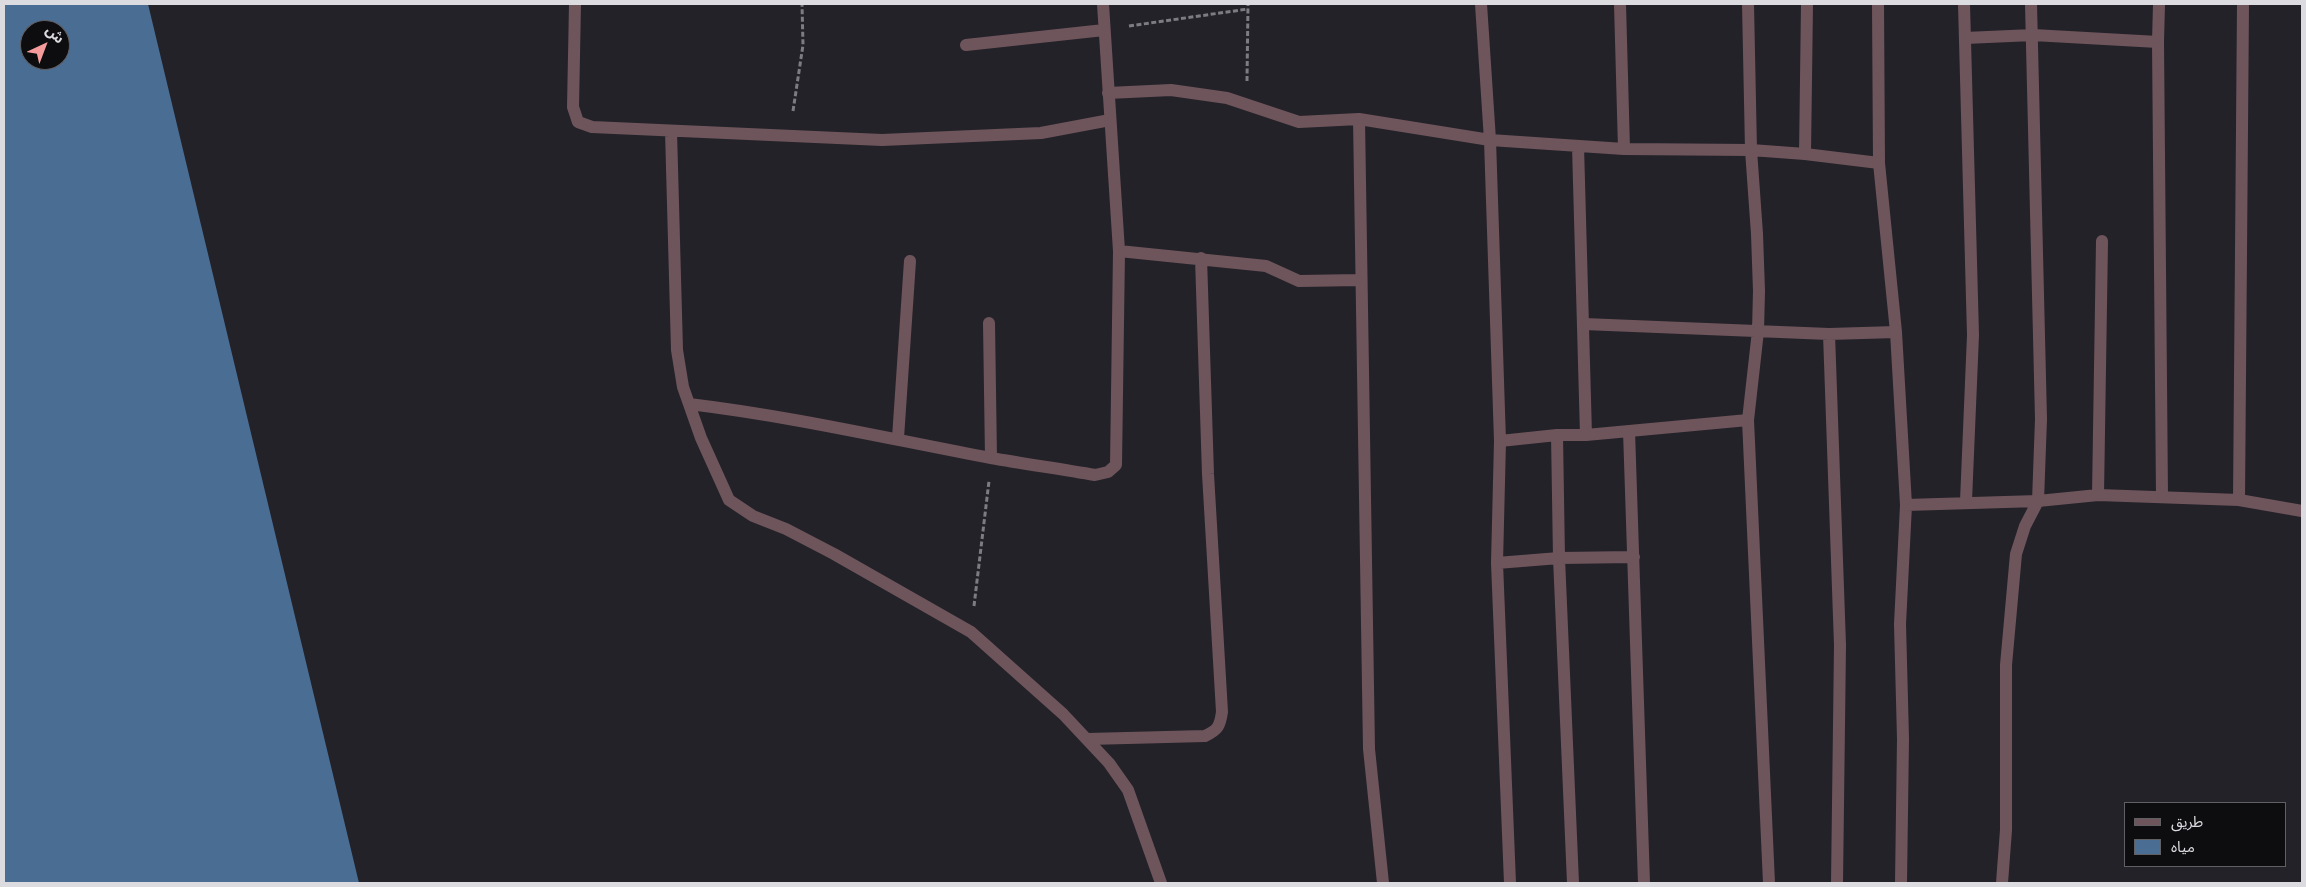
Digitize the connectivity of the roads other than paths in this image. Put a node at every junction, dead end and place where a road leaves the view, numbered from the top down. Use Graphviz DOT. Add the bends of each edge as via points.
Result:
graph roads {
  1 [pos="575,4"];
  2 [pos="1103,4"];
  3 [pos="1482,4"];
  4 [pos="1620,4"];
  5 [pos="1748,4"];
  6 [pos="1808,4"];
  7 [pos="1878,4"];
  8 [pos="1964,4"];
  9 [pos="2031,4"];
  10 [pos="2159,4"];
  11 [pos="2243,4"];
  12 [pos="1104,30"];
  13 [pos="2033,35"];
  14 [pos="1964,38"];
  15 [pos="2158,42"];
  16 [pos="966,45"];
  17 [pos="1108,93"];
  18 [pos="1359,119"];
  19 [pos="1110,120"];
  20 [pos="671,131"];
  21 [pos="1490,140"];
  22 [pos="1578,146"];
  23 [pos="1624,149"];
  24 [pos="1751,150"];
  25 [pos="1805,154"];
  26 [pos="1879,164"];
  27 [pos="2102,241"];
  28 [pos="1119,251"];
  29 [pos="1201,258"];
  30 [pos="910,261"];
  31 [pos="1360,280"];
  32 [pos="989,323"];
  33 [pos="1584,324"];
  34 [pos="1758,331"];
  35 [pos="1896,332"];
  36 [pos="1830,334"];
  37 [pos="689,404"];
  38 [pos="1748,420"];
  39 [pos="1629,431"];
  40 [pos="1557,435"];
  41 [pos="1586,435"];
  42 [pos="898,438"];
  43 [pos="1500,441"];
  44 [pos="991,458"];
  45 [pos="2098,495"];
  46 [pos="2162,498"];
  47 [pos="2239,500"];
  48 [pos="2038,501"];
  49 [pos="1966,502"];
  50 [pos="1906,505"];
  51 [pos="2302,511"];
  52 [pos="1634,556"];
  53 [pos="1559,558"];
  54 [pos="1497,563"];
  55 [pos="1088,739"];
  56 [pos="1161,883"];
  57 [pos="1383,883"];
  58 [pos="1510,883"];
  59 [pos="1574,883"];
  60 [pos="1644,883"];
  61 [pos="1769,883"];
  62 [pos="1837,883"];
  63 [pos="1901,883"];
  64 [pos="2002,883"];
  1 -- 20 [label="street" via="573,107 578,122 592,127"];
  2 -- 12 [label="street"];
  3 -- 21 [label="street"];
  4 -- 23 [label="street"];
  5 -- 24 [label="street"];
  6 -- 25 [label="street"];
  7 -- 26 [label="street"];
  8 -- 14 [label="street"];
  9 -- 13 [label="street"];
  10 -- 15 [label="street"];
  11 -- 47 [label="street"];
  12 -- 16 [label="street"];
  12 -- 17 [label="street"];
  13 -- 14 [label="street"];
  13 -- 15 [label="street"];
  13 -- 48 [label="street" via="2041,419"];
  14 -- 49 [label="street" via="1973,335"];
  15 -- 46 [label="street"];
  17 -- 18 [label="street" via="1172,90 1247,103 1299,122"];
  17 -- 19 [label="street"];
  18 -- 21 [label="street"];
  18 -- 31 [label="street"];
  19 -- 20 [label="street" via="1041,132 882,140"];
  19 -- 28 [label="street"];
  20 -- 37 [label="street" via="677,350"];
  21 -- 22 [label="street"];
  21 -- 43 [label="street"];
  22 -- 23 [label="street"];
  22 -- 33 [label="street"];
  23 -- 24 [label="street"];
  24 -- 25 [label="street"];
  24 -- 34 [label="street" via="1757,234"];
  25 -- 26 [label="street"];
  26 -- 35 [label="street"];
  27 -- 45 [label="street"];
  28 -- 29 [label="street"];
  28 -- 44 [label="street" via="1116,465 1108,472 1095,474"];
  29 -- 31 [label="street" via="1266,266 1299,281"];
  29 -- 55 [label="street" via="1208,474 1222,712 1220,725 1205,736"];
  30 -- 42 [label="street"];
  31 -- 57 [label="street" via="1369,749"];
  32 -- 44 [label="street"];
  33 -- 34 [label="street"];
  33 -- 41 [label="street"];
  34 -- 36 [label="street"];
  34 -- 38 [label="street"];
  35 -- 36 [label="street"];
  35 -- 50 [label="street"];
  36 -- 62 [label="street" via="1840,645"];
  37 -- 42 [label="street"];
  37 -- 55 [label="street" via="700,438 729,500 753,516 834,554 971,632"];
  38 -- 39 [label="street"];
  38 -- 61 [label="street"];
  39 -- 41 [label="street"];
  39 -- 52 [label="street"];
  40 -- 41 [label="street"];
  40 -- 43 [label="street"];
  40 -- 53 [label="street"];
  42 -- 44 [label="street"];
  43 -- 54 [label="street"];
  45 -- 46 [label="street"];
  45 -- 48 [label="street"];
  46 -- 47 [label="street"];
  47 -- 51 [label="street"];
  48 -- 49 [label="street"];
  48 -- 64 [label="street" via="2025,526 2015,563 2006,665 2006,830"];
  49 -- 50 [label="street"];
  50 -- 63 [label="street" via="1900,624 1903,739"];
  52 -- 53 [label="street"];
  52 -- 60 [label="street"];
  53 -- 54 [label="street"];
  53 -- 59 [label="street"];
  54 -- 58 [label="street"];
  55 -- 56 [label="street" via="1128,790"];
}
